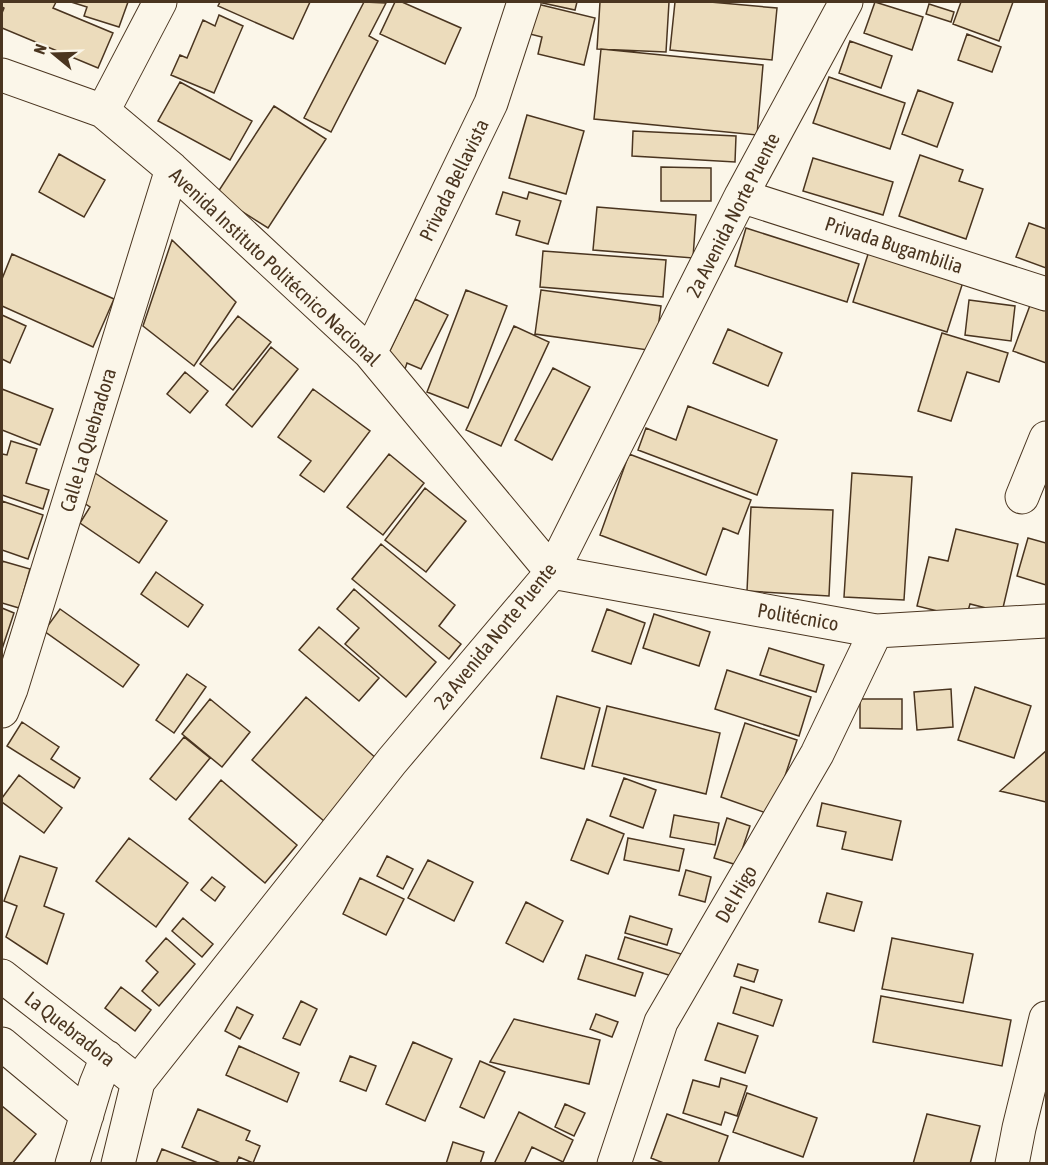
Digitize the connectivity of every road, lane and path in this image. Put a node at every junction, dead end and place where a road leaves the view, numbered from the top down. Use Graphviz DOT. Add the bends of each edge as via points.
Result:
graph roads {
  1 [pos="160,2"];
  2 [pos="524,2"];
  3 [pos="846,2"];
  4 [pos="2,75"];
  5 [pos="103,111"];
  6 [pos="172,169"];
  7 [pos="741,196"];
  8 [pos="1047,294"];
  9 [pos="370,353"];
  10 [pos="1047,438"];
  11 [pos="1022,497"];
  12 [pos="552,572"];
  13 [pos="1047,621"];
  14 [pos="876,631"];
  15 [pos="5,695"];
  16 [pos="2,976"];
  17 [pos="1047,1018"];
  18 [pos="2,1044"];
  19 [pos="106,1057"];
  20 [pos="138,1082"];
  21 [pos="87,1115"];
  22 [pos="72,1164"];
  23 [pos="118,1164"];
  24 [pos="614,1164"];
  25 [pos="1012,1164"];
  1 -- 5 [label="street"];
  2 -- 9 [label="street, Privada Bellavista" via="491,103"];
  3 -- 7 [label="street, 2a Avenida Norte Puente"];
  4 -- 5 [label="street, Avenida Instituto Politécnico Nacional"];
  5 -- 6 [label="street, Avenida Instituto Politécnico Nacional"];
  6 -- 9 [label="street, Avenida Instituto Politécnico Nacional"];
  6 -- 15 [label="street, Calle La Quebradora"];
  7 -- 8 [label="street, Privada Bugambilia"];
  7 -- 12 [label="street, 2a Avenida Norte Puente"];
  9 -- 12 [label="street, Avenida Instituto Politécnico Nacional"];
  10 -- 11 [label="street"];
  12 -- 14 [label="street, Politécnico"];
  12 -- 20 [label="street, 2a Avenida Norte Puente" via="392,761"];
  13 -- 14 [label="street, Politécnico"];
  14 -- 24 [label="street, Del Higo" via="817,754 661,1022"];
  16 -- 19 [label="street, La Quebradora"];
  17 -- 25 [label="street"];
  18 -- 21 [label="street"];
  19 -- 20 [label="street, La Quebradora"];
  19 -- 21 [label="street"];
  20 -- 23 [label="street, 2a Avenida Norte Puente"];
  21 -- 22 [label="street"];
}
